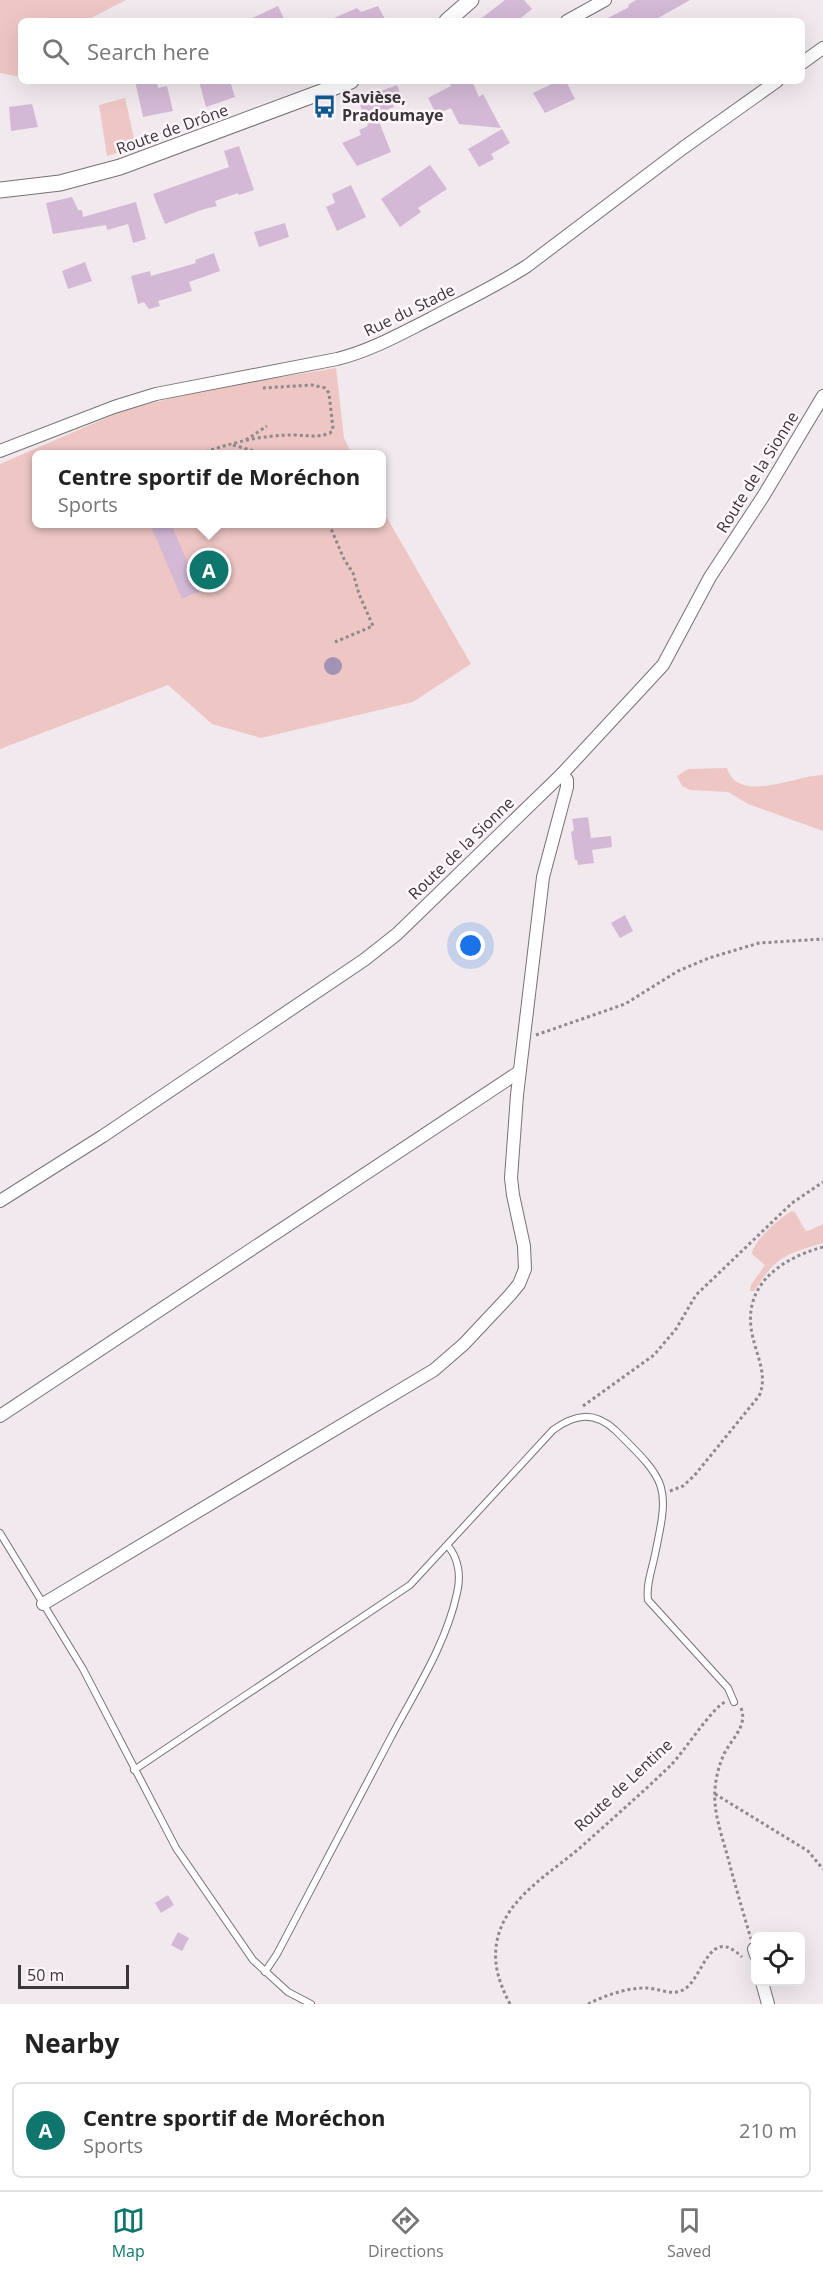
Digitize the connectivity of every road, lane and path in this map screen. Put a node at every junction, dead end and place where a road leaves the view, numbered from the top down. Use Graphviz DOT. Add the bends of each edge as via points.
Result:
graph roads {
  1 [pos="471,0"];
  2 [pos="605,0"];
  3 [pos="450,18"];
  4 [pos="572,18"];
  5 [pos="823,48"];
  6 [pos="805,61"];
  7 [pos="343,84"];
  8 [pos="773,84"];
  9 [pos="0,190"];
  10 [pos="255,386"];
  11 [pos="823,396"];
  12 [pos="267,426"];
  13 [pos="244,441"];
  14 [pos="232,444"];
  15 [pos="213,450"];
  16 [pos="251,450"];
  17 [pos="0,451"];
  18 [pos="331,528"];
  19 [pos="335,642"];
  20 [pos="562,774"];
  21 [pos="823,939"];
  22 [pos="524,1039"];
  23 [pos="519,1072"];
  24 [pos="823,1182"];
  25 [pos="0,1201"];
  26 [pos="823,1247"];
  27 [pos="0,1416"];
  28 [pos="571,1419"];
  29 [pos="663,1493"];
  30 [pos="0,1533"];
  31 [pos="448,1546"];
  32 [pos="43,1604"];
  33 [pos="734,1702"];
  34 [pos="134,1770"];
  35 [pos="715,1794"];
  36 [pos="823,1869"];
  37 [pos="751,1952"];
  38 [pos="751,1956"];
  39 [pos="265,1972"];
  40 [pos="763,1986"];
  41 [pos="310,2004"];
  42 [pos="510,2004"];
  43 [pos="588,2004"];
  44 [pos="768,2004"];
  1 -- 3 [label="street"];
  2 -- 4 [label="street"];
  5 -- 6 [label="street"];
  7 -- 9 [label="street, Route de Drône" via="112,170 60,183"];
  8 -- 17 [label="street, Rue du Stade" via="527,266 380,344 337,359 146,396"];
  10 -- 13 [label="path" via="325,388 333,429 316,436"];
  11 -- 20 [label="street, Route de la Sionne" via="710,577 663,665"];
  12 -- 13 [label="path"];
  13 -- 14 [label="path"];
  14 -- 15 [label="path"];
  14 -- 16 [label="path"];
  18 -- 19 [label="path" via="373,626"];
  20 -- 22 [label="street" via="567,787 543,877"];
  20 -- 25 [label="street, Route de la Sionne" via="402,929 364,960"];
  21 -- 22 [label="path" via="759,943 709,958 678,970 625,1004"];
  22 -- 23 [label="street"];
  23 -- 27 [label="street"];
  23 -- 32 [label="street" via="512,1178 525,1265 522,1279 510,1295 434,1370"];
  24 -- 28 [label="path" via="792,1203 696,1295 676,1329 654,1355 577,1410"];
  26 -- 29 [label="path" via="789,1259 760,1286 749,1314 762,1373 759,1396 694,1476 683,1486"];
  28 -- 29 [label="lane" via="590,1416 604,1421 651,1469 660,1480"];
  28 -- 31 [label="lane" via="553,1430"];
  29 -- 33 [label="lane" via="664,1513 648,1600 728,1688"];
  30 -- 32 [label="lane"];
  31 -- 34 [label="lane" via="410,1585"];
  31 -- 39 [label="lane" via="455,1557 459,1584 445,1632"];
  32 -- 34 [label="lane" via="83,1669"];
  33 -- 35 [label="path" via="740,1706 744,1720 724,1755"];
  33 -- 42 [label="path, Route de Lentine" via="718,1706 670,1766 533,1886 510,1912 499,1933 495,1958 498,1977"];
  34 -- 39 [label="lane" via="176,1848"];
  35 -- 36 [label="path" via="808,1851"];
  35 -- 37 [label="path"];
  38 -- 43 [label="path" via="718,1948 710,1953 684,1990 633,1988"];
  39 -- 41 [label="lane"];
  40 -- 44 [label="street"];
}
